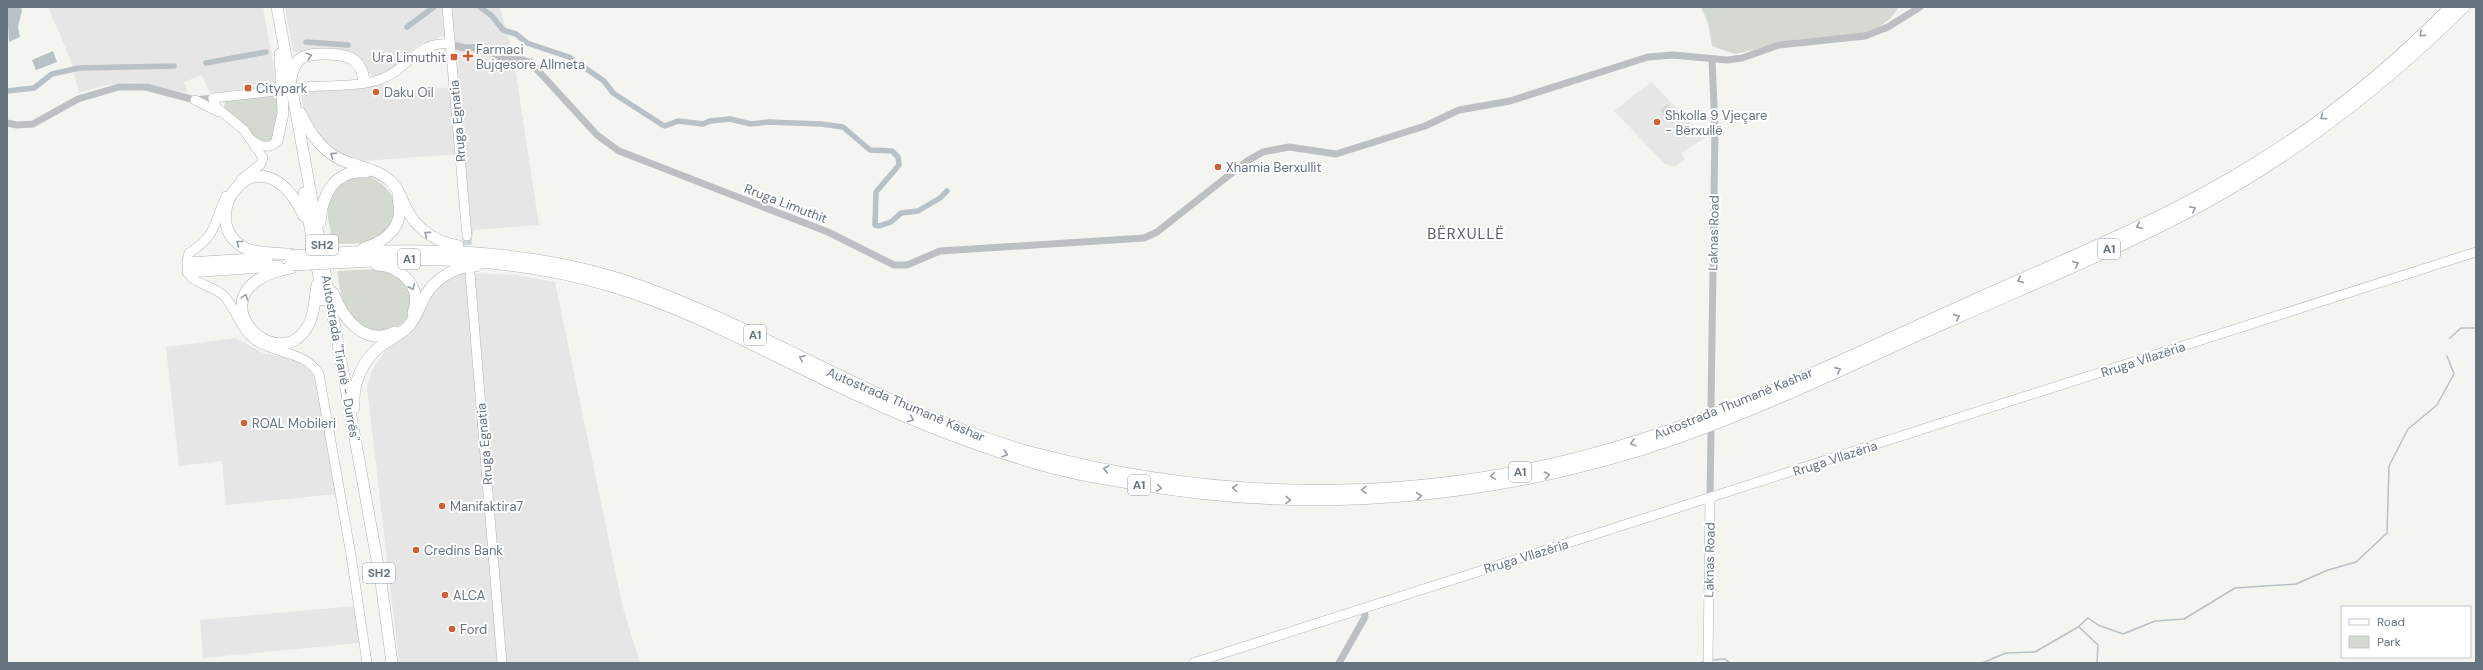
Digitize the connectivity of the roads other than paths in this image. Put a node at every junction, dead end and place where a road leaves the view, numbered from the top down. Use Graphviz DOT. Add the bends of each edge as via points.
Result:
graph roads {
  1 [pos="271,7"];
  2 [pos="277,7"];
  3 [pos="447,7"];
  4 [pos="1920,7"];
  5 [pos="2450,7"];
  6 [pos="2464,7"];
  7 [pos="450,44"];
  8 [pos="280,54"];
  9 [pos="1712,60"];
  10 [pos="364,82"];
  11 [pos="276,90"];
  12 [pos="295,90"];
  13 [pos="227,95"];
  14 [pos="213,98"];
  15 [pos="195,100"];
  16 [pos="221,113"];
  17 [pos="231,119"];
  18 [pos="7,123"];
  19 [pos="248,136"];
  20 [pos="277,141"];
  21 [pos="260,165"];
  22 [pos="309,226"];
  23 [pos="467,236"];
  24 [pos="320,239"];
  25 [pos="2476,252"];
  26 [pos="354,257"];
  27 [pos="290,261"];
  28 [pos="323,264"];
  29 [pos="188,267"];
  30 [pos="563,269"];
  31 [pos="579,273"];
  32 [pos="470,274"];
  33 [pos="1711,407"];
  34 [pos="1711,433"];
  35 [pos="363,484"];
  36 [pos="1710,498"];
  37 [pos="1364,608"];
  38 [pos="366,663"];
  39 [pos="386,663"];
  40 [pos="392,663"];
  41 [pos="502,663"];
  42 [pos="1193,663"];
  43 [pos="1339,663"];
  44 [pos="1708,663"];
  1 -- 8 [label="highway, Autostrada \"Tiranë - Durrës\" / SH2"];
  2 -- 12 [label="highway, Autostrada \"Tiranë - Durrës\" / SH2"];
  3 -- 7 [label="main road, Rruga Egnatia"];
  4 -- 9 [label="street" via="1888,27 1865,36 1785,44 1742,58"];
  5 -- 31 [label="highway, Autostrada Thumanë Kashar / A1, one-way" via="2373,79 2320,119 2256,163 2171,210 1713,414 1584,457 1493,477 1391,489 1324,492 1188,483 1079,463 995,441 933,418 873,393 716,317 660,293"];
  31 -- 6 [label="highway, Autostrada Thumanë Kashar / A1, one-way" via="679,310 916,421 1027,461 1072,474 1159,488 1266,500 1352,500 1451,492 1543,476 1607,460 1713,424 2039,281 2192,210 2273,163 2380,86"];
  7 -- 9 [label="street, Rruga Limuthit" via="465,48 480,46 499,57 531,63 597,135 619,151 828,232 894,265 907,264 940,251 1135,240 1152,235 1242,164 1262,152 1297,147 1336,154 1424,126 1459,110 1510,101 1641,58 1666,55"];
  7 -- 10 [label="main road" via="441,43 423,48 386,77"];
  7 -- 23 [label="main road, Rruga Egnatia"];
  8 -- 20 [label="highway" via="283,113"];
  8 -- 22 [label="highway, Autostrada \"Tiranë - Durrës\" / SH2"];
  9 -- 33 [label="street, Laknas Road" via="1715,129"];
  10 -- 12 [label="main road"];
  12 -- 10 [label="highway, one-way" via="297,63 316,54 344,54 353,58 361,66"];
  11 -- 13 [label="main road"];
  12 -- 24 [label="highway, Autostrada \"Tiranë - Durrës\" / SH2"];
  30 -- 12 [label="highway, one-way" via="512,252 457,246 429,236 413,221 389,180 374,171 339,159 320,144 306,124"];
  13 -- 14 [label="main road"];
  13 -- 17 [label="main road" via="221,106"];
  14 -- 15 [label="street"];
  14 -- 16 [label="main road"];
  15 -- 16 [label="main road"];
  15 -- 18 [label="street" via="146,87 119,87 78,99 33,124 21,126"];
  16 -- 17 [label="main road"];
  17 -- 19 [label="main road"];
  19 -- 20 [label="main road" via="266,147 274,145"];
  19 -- 21 [label="main road" via="263,158"];
  20 -- 21 [label="main road" via="270,155"];
  21 -- 29 [label="main road" via="230,189 214,230 189,254"];
  27 -- 22 [label="highway, one-way" via="253,251 234,239 226,216 231,195 239,185 251,178 273,179 284,185 294,196"];
  22 -- 28 [label="highway, Autostrada \"Tiranë - Durrës\" / SH2"];
  24 -- 26 [label="highway" via="321,210 330,186 339,177 351,172 372,173 384,179 394,190 399,204 399,218 386,239"];
  24 -- 28 [label="highway, Autostrada \"Tiranë - Durrës\" / SH2"];
  25 -- 36 [label="main road, Rruga Vllazëria"];
  26 -- 28 [label="highway, Autostrada Thumanë Kashar / A1, bridge"];
  26 -- 28 [label="highway, one-way" via="400,272 414,289 415,304 409,321 400,330 379,336 356,329 343,313"];
  26 -- 30 [label="highway, Autostrada Thumanë Kashar / A1" via="475,261"];
  27 -- 28 [label="highway, bridge"];
  28 -- 27 [label="highway, one-way" via="313,313 304,331 288,342 262,340 252,332 245,321 242,309 245,294 260,277"];
  27 -- 29 [label="highway"];
  28 -- 35 [label="highway, Autostrada \"Tiranë - Durrës\" / SH2"];
  28 -- 39 [label="highway, Autostrada \"Tiranë - Durrës\" / SH2"];
  29 -- 38 [label="main road" via="195,280 212,287 224,297 246,331 256,340 300,356 319,374 352,562"];
  30 -- 31 [label="highway, Autostrada Thumanë Kashar / A1"];
  30 -- 35 [label="highway" via="471,266 450,272 432,286 411,323 372,354 358,380 354,405"];
  32 -- 41 [label="main road, Rruga Egnatia"];
  34 -- 36 [label="street, Laknas Road"];
  35 -- 40 [label="highway, Autostrada \"Tiranë - Durrës\" / SH2" via="381,582"];
  36 -- 37 [label="main road, Rruga Vllazëria"];
  36 -- 44 [label="main road, Laknas Road"];
  37 -- 42 [label="main road, Rruga Vllazëria"];
  37 -- 43 [label="street" via="1365,617"];
}
